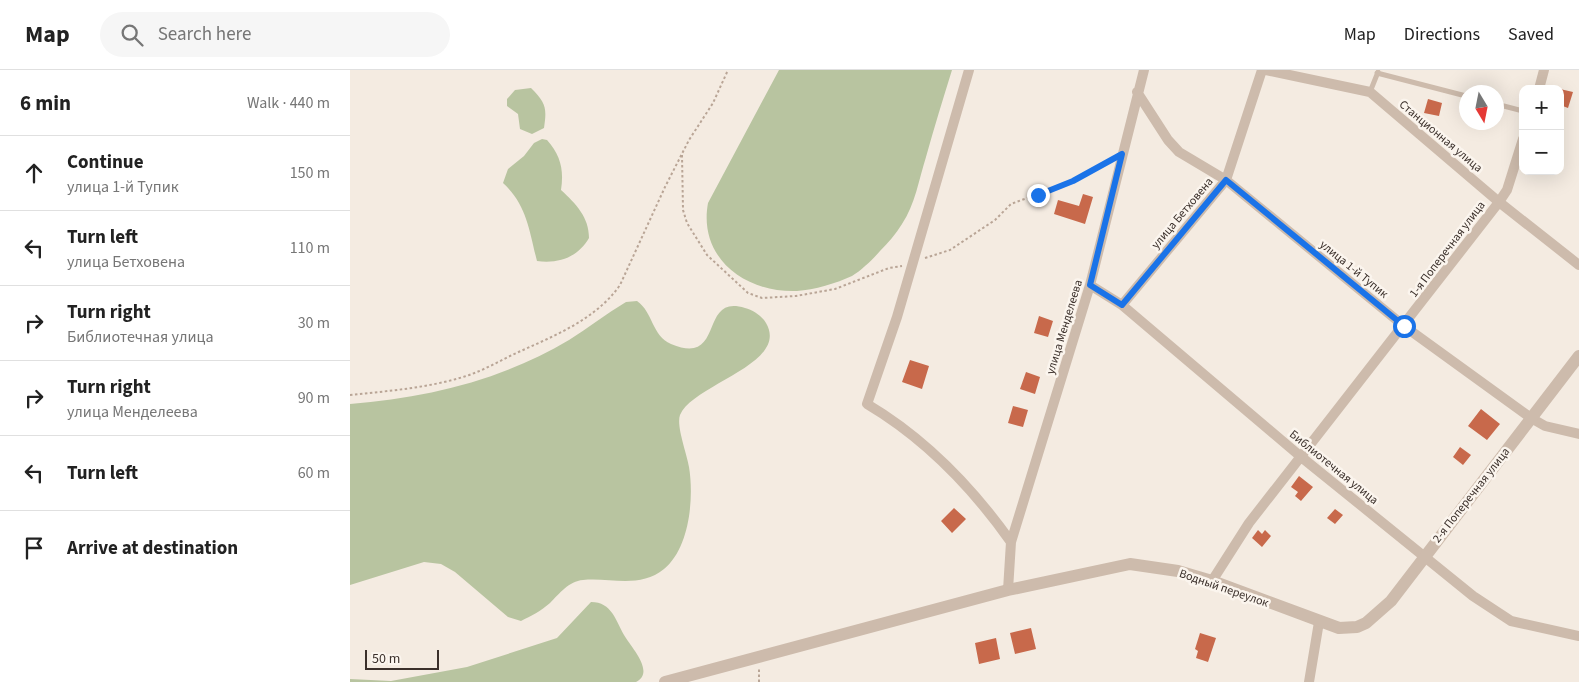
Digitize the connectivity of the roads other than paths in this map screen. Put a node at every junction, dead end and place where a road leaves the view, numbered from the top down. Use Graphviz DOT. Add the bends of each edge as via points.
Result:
graph roads {
  1 [pos="968,70"];
  2 [pos="1144,70"];
  3 [pos="1264,70"];
  4 [pos="1544,70"];
  5 [pos="1378,71"];
  6 [pos="1540,85"];
  7 [pos="1137,92"];
  8 [pos="1370,92"];
  9 [pos="1459,94"];
  10 [pos="1504,106"];
  11 [pos="1519,109"];
  12 [pos="1519,152"];
  13 [pos="1226,180"];
  14 [pos="1499,202"];
  15 [pos="1579,265"];
  16 [pos="1090,285"];
  17 [pos="1122,305"];
  18 [pos="1404,326"];
  19 [pos="1579,356"];
  20 [pos="1530,418"];
  21 [pos="1579,434"];
  22 [pos="1300,456"];
  23 [pos="1012,542"];
  24 [pos="1425,556"];
  25 [pos="1212,581"];
  26 [pos="1008,590"];
  27 [pos="1319,622"];
  28 [pos="1357,627"];
  29 [pos="1579,636"];
  30 [pos="666,682"];
  31 [pos="1309,682"];
  1 -- 23 [label="street" via="913,262 867,404 908,430 929,448 968,486"];
  2 -- 7 [label="street, улица Менделеева"];
  3 -- 8 [label="street, Станционная улица"];
  3 -- 13 [label="street, улица Бетховена"];
  4 -- 6 [label="street"];
  5 -- 8 [label="lane"];
  5 -- 9 [label="lane"];
  7 -- 13 [label="street, улица 1-й Тупик" via="1179,152"];
  7 -- 16 [label="street, улица Менделеева"];
  8 -- 14 [label="street, Станционная улица"];
  10 -- 11 [label="lane"];
  12 -- 14 [label="street, 1-я Поперечная улица" via="1507,190"];
  13 -- 17 [label="street, улица Бетховена"];
  13 -- 18 [label="street, улица 1-й Тупик"];
  14 -- 15 [label="street, Станционная улица"];
  14 -- 18 [label="street, 1-я Поперечная улица"];
  16 -- 17 [label="street, Библиотечная улица"];
  16 -- 23 [label="street, улица Менделеева"];
  17 -- 22 [label="street, Библиотечная улица"];
  18 -- 20 [label="street, улица 1-й Тупик"];
  18 -- 22 [label="street, 1-я Поперечная улица"];
  19 -- 20 [label="street, 2-я Поперечная улица"];
  20 -- 21 [label="street, улица 1-й Тупик" via="1554,430"];
  20 -- 24 [label="street, 2-я Поперечная улица"];
  22 -- 24 [label="street, Библиотечная улица"];
  22 -- 25 [label="street, 1-я Поперечная улица" via="1249,523"];
  23 -- 26 [label="street, улица Менделеева"];
  24 -- 28 [label="street, 2-я Поперечная улица" via="1378,615"];
  24 -- 29 [label="street, Библиотечная улица" via="1503,617"];
  25 -- 26 [label="street, Водный переулок" via="1178,571 1130,564"];
  25 -- 27 [label="street, Водный переулок"];
  26 -- 30 [label="street, Водный переулок"];
  27 -- 28 [label="street, Водный переулок" via="1339,628"];
  27 -- 31 [label="street"];
}
